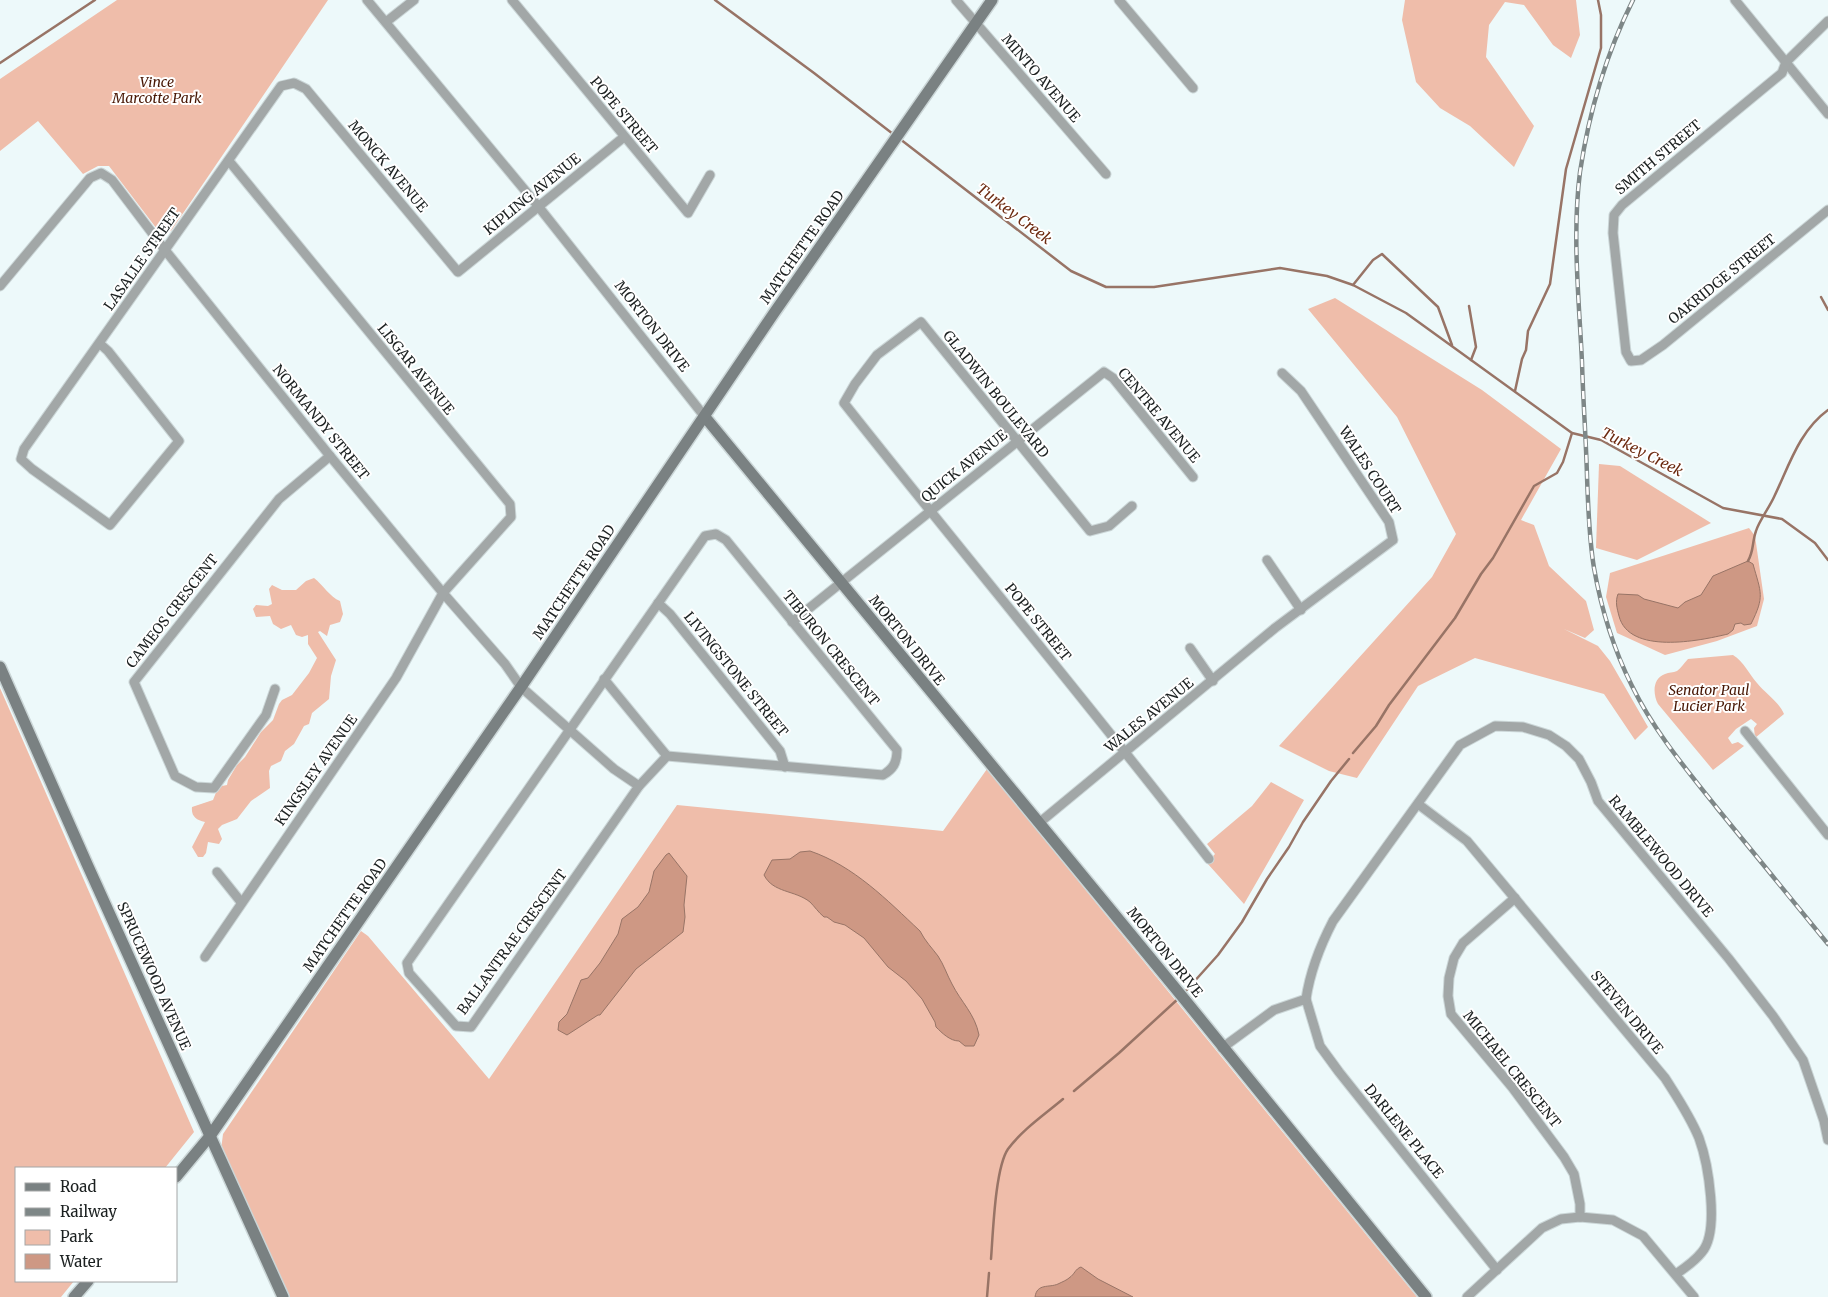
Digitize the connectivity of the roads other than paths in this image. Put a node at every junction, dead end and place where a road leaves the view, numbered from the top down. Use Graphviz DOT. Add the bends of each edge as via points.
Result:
graph roads {
  1 [pos="367,0"];
  2 [pos="414,0"];
  3 [pos="512,0"];
  4 [pos="956,0"];
  5 [pos="992,0"];
  6 [pos="1119,0"];
  7 [pos="1735,0"];
  8 [pos="1828,21"];
  9 [pos="386,22"];
  10 [pos="976,24"];
  11 [pos="1786,62"];
  12 [pos="294,83"];
  13 [pos="1194,88"];
  14 [pos="1828,114"];
  15 [pos="624,137"];
  16 [pos="229,161"];
  17 [pos="1106,174"];
  18 [pos="710,175"];
  19 [pos="538,206"];
  20 [pos="1828,210"];
  21 [pos="165,250"];
  22 [pos="458,272"];
  23 [pos="0,286"];
  24 [pos="99,343"];
  25 [pos="1630,361"];
  26 [pos="1104,372"];
  27 [pos="1282,373"];
  28 [pos="844,403"];
  29 [pos="705,417"];
  30 [pos="1016,440"];
  31 [pos="330,456"];
  32 [pos="1193,477"];
  33 [pos="1132,506"];
  34 [pos="930,512"];
  35 [pos="1267,560"];
  36 [pos="842,584"];
  37 [pos="442,594"];
  38 [pos="658,603"];
  39 [pos="1301,610"];
  40 [pos="792,622"];
  41 [pos="1275,628"];
  42 [pos="1190,648"];
  43 [pos="0,667"];
  44 [pos="604,679"];
  45 [pos="1213,681"];
  46 [pos="521,687"];
  47 [pos="275,689"];
  48 [pos="568,730"];
  49 [pos="1745,731"];
  50 [pos="1126,752"];
  51 [pos="667,756"];
  52 [pos="784,767"];
  53 [pos="639,786"];
  54 [pos="1418,804"];
  55 [pos="1039,823"];
  56 [pos="1828,835"];
  57 [pos="1209,859"];
  58 [pos="217,872"];
  59 [pos="1515,898"];
  60 [pos="241,902"];
  61 [pos="205,957"];
  62 [pos="1306,999"];
  63 [pos="1222,1048"];
  64 [pos="210,1136"];
  65 [pos="1828,1140"];
  66 [pos="178,1175"];
  67 [pos="1580,1217"];
  68 [pos="1497,1270"];
  69 [pos="1676,1274"];
  70 [pos="87,1282"];
  71 [pos="74,1297"];
  72 [pos="283,1297"];
  73 [pos="1426,1297"];
  74 [pos="1467,1297"];
  75 [pos="1694,1297"];
  1 -- 9 [label="street, MORTON DRIVE"];
  2 -- 9 [label="street"];
  3 -- 15 [label="street, POPE STREET"];
  4 -- 10 [label="street, MINTO AVENUE"];
  5 -- 10 [label="street, MATCHETTE ROAD"];
  6 -- 13 [label="street"];
  7 -- 11 [label="street"];
  8 -- 11 [label="street, SMITH STREET"];
  9 -- 19 [label="street, MORTON DRIVE"];
  10 -- 17 [label="street, MINTO AVENUE"];
  10 -- 29 [label="street, MATCHETTE ROAD"];
  11 -- 14 [label="street"];
  11 -- 25 [label="street, SMITH STREET" via="1782,73 1622,204 1614,215 1626,352"];
  12 -- 16 [label="street, LASALLE STREET" via="282,86"];
  12 -- 22 [label="street, MONCK AVENUE" via="306,89"];
  15 -- 18 [label="street, POPE STREET" via="688,213"];
  15 -- 19 [label="street, KIPLING AVENUE"];
  16 -- 21 [label="street, LASALLE STREET"];
  16 -- 37 [label="street, LISGAR AVENUE" via="510,504 512,517"];
  19 -- 22 [label="street, KIPLING AVENUE"];
  19 -- 29 [label="street, MORTON DRIVE"];
  20 -- 25 [label="street, OAKRIDGE STREET" via="1663,345 1641,360"];
  21 -- 23 [label="street, NORMANDY STREET" via="112,180 101,173 90,178"];
  21 -- 24 [label="street, LASALLE STREET"];
  21 -- 31 [label="street, NORMANDY STREET"];
  24 -- 24 [label="street, LASALLE STREET" via="24,449 21,459 110,525 179,441"];
  26 -- 30 [label="street, QUICK AVENUE"];
  26 -- 32 [label="street, CENTRE AVENUE" via="1113,378"];
  27 -- 39 [label="street, WALES COURT" via="1301,391 1389,522 1393,540"];
  28 -- 30 [label="street, GLADWIN BOULEVARD" via="877,356 921,322"];
  28 -- 34 [label="street, POPE STREET"];
  29 -- 36 [label="street, MORTON DRIVE"];
  29 -- 46 [label="street, MATCHETTE ROAD"];
  30 -- 33 [label="street, GLADWIN BOULEVARD" via="1090,531 1108,526"];
  30 -- 34 [label="street, QUICK AVENUE"];
  31 -- 37 [label="street, NORMANDY STREET"];
  31 -- 47 [label="street, CAMEOS CRESCENT" via="279,499 134,682 175,776 196,787 214,788 266,714"];
  34 -- 36 [label="street, QUICK AVENUE"];
  34 -- 50 [label="street, POPE STREET"];
  35 -- 39 [label="street"];
  36 -- 40 [label="street, QUICK AVENUE"];
  36 -- 55 [label="street, MORTON DRIVE"];
  37 -- 46 [label="street, NORMANDY STREET" via="505,664"];
  37 -- 60 [label="street, KINGSLEY AVENUE" via="396,678"];
  38 -- 40 [label="street, TIBURON CRESCENT" via="705,536 716,534 726,540"];
  38 -- 44 [label="street, TIBURON CRESCENT"];
  38 -- 52 [label="street, LIVINGSTONE STREET" via="780,751"];
  39 -- 41 [label="street, WALES COURT"];
  40 -- 52 [label="street, TIBURON CRESCENT" via="897,750 897,760 891,770 882,775"];
  41 -- 45 [label="street, WALES AVENUE"];
  42 -- 45 [label="street"];
  43 -- 64 [label="street, SPRUCEWOOD AVENUE"];
  44 -- 48 [label="street, TIBURON CRESCENT"];
  44 -- 51 [label="street"];
  45 -- 50 [label="street, WALES AVENUE"];
  46 -- 48 [label="street, NORMANDY STREET"];
  46 -- 64 [label="street, MATCHETTE ROAD"];
  48 -- 53 [label="street, NORMANDY STREET"];
  48 -- 53 [label="street, BALLANTRAE CRESCENT" via="407,963 409,972 456,1026 471,1027"];
  49 -- 56 [label="street"];
  50 -- 55 [label="street, WALES AVENUE"];
  50 -- 57 [label="street, POPE STREET"];
  51 -- 52 [label="street, TIBURON CRESCENT"];
  51 -- 53 [label="street"];
  54 -- 59 [label="street, STEVEN DRIVE" via="1467,841"];
  54 -- 62 [label="street, RAMBLEWOOD DRIVE" via="1333,921 1314,966"];
  54 -- 65 [label="street, RAMBLEWOOD DRIVE" via="1460,745 1495,726 1524,727 1549,735 1566,746 1579,759 1598,801 1729,959 1803,1060"];
  55 -- 63 [label="street, MORTON DRIVE"];
  58 -- 60 [label="street"];
  59 -- 67 [label="street, MICHAEL CRESCENT" via="1463,943 1454,958 1448,996 1451,1014 1512,1087 1564,1157 1574,1174"];
  59 -- 69 [label="street, STEVEN DRIVE" via="1665,1078 1699,1138 1708,1178 1711,1234 1703,1252"];
  60 -- 61 [label="street, KINGSLEY AVENUE"];
  62 -- 63 [label="street" via="1274,1010"];
  62 -- 68 [label="street, DARLENE PLACE" via="1320,1046"];
  63 -- 73 [label="street, MORTON DRIVE"];
  64 -- 66 [label="street, MATCHETTE ROAD"];
  64 -- 72 [label="street, SPRUCEWOOD AVENUE"];
  67 -- 68 [label="street" via="1561,1219 1542,1228"];
  67 -- 69 [label="street" via="1613,1220 1642,1236"];
  68 -- 74 [label="street"];
  69 -- 75 [label="street"];
  70 -- 71 [label="street"];
}
